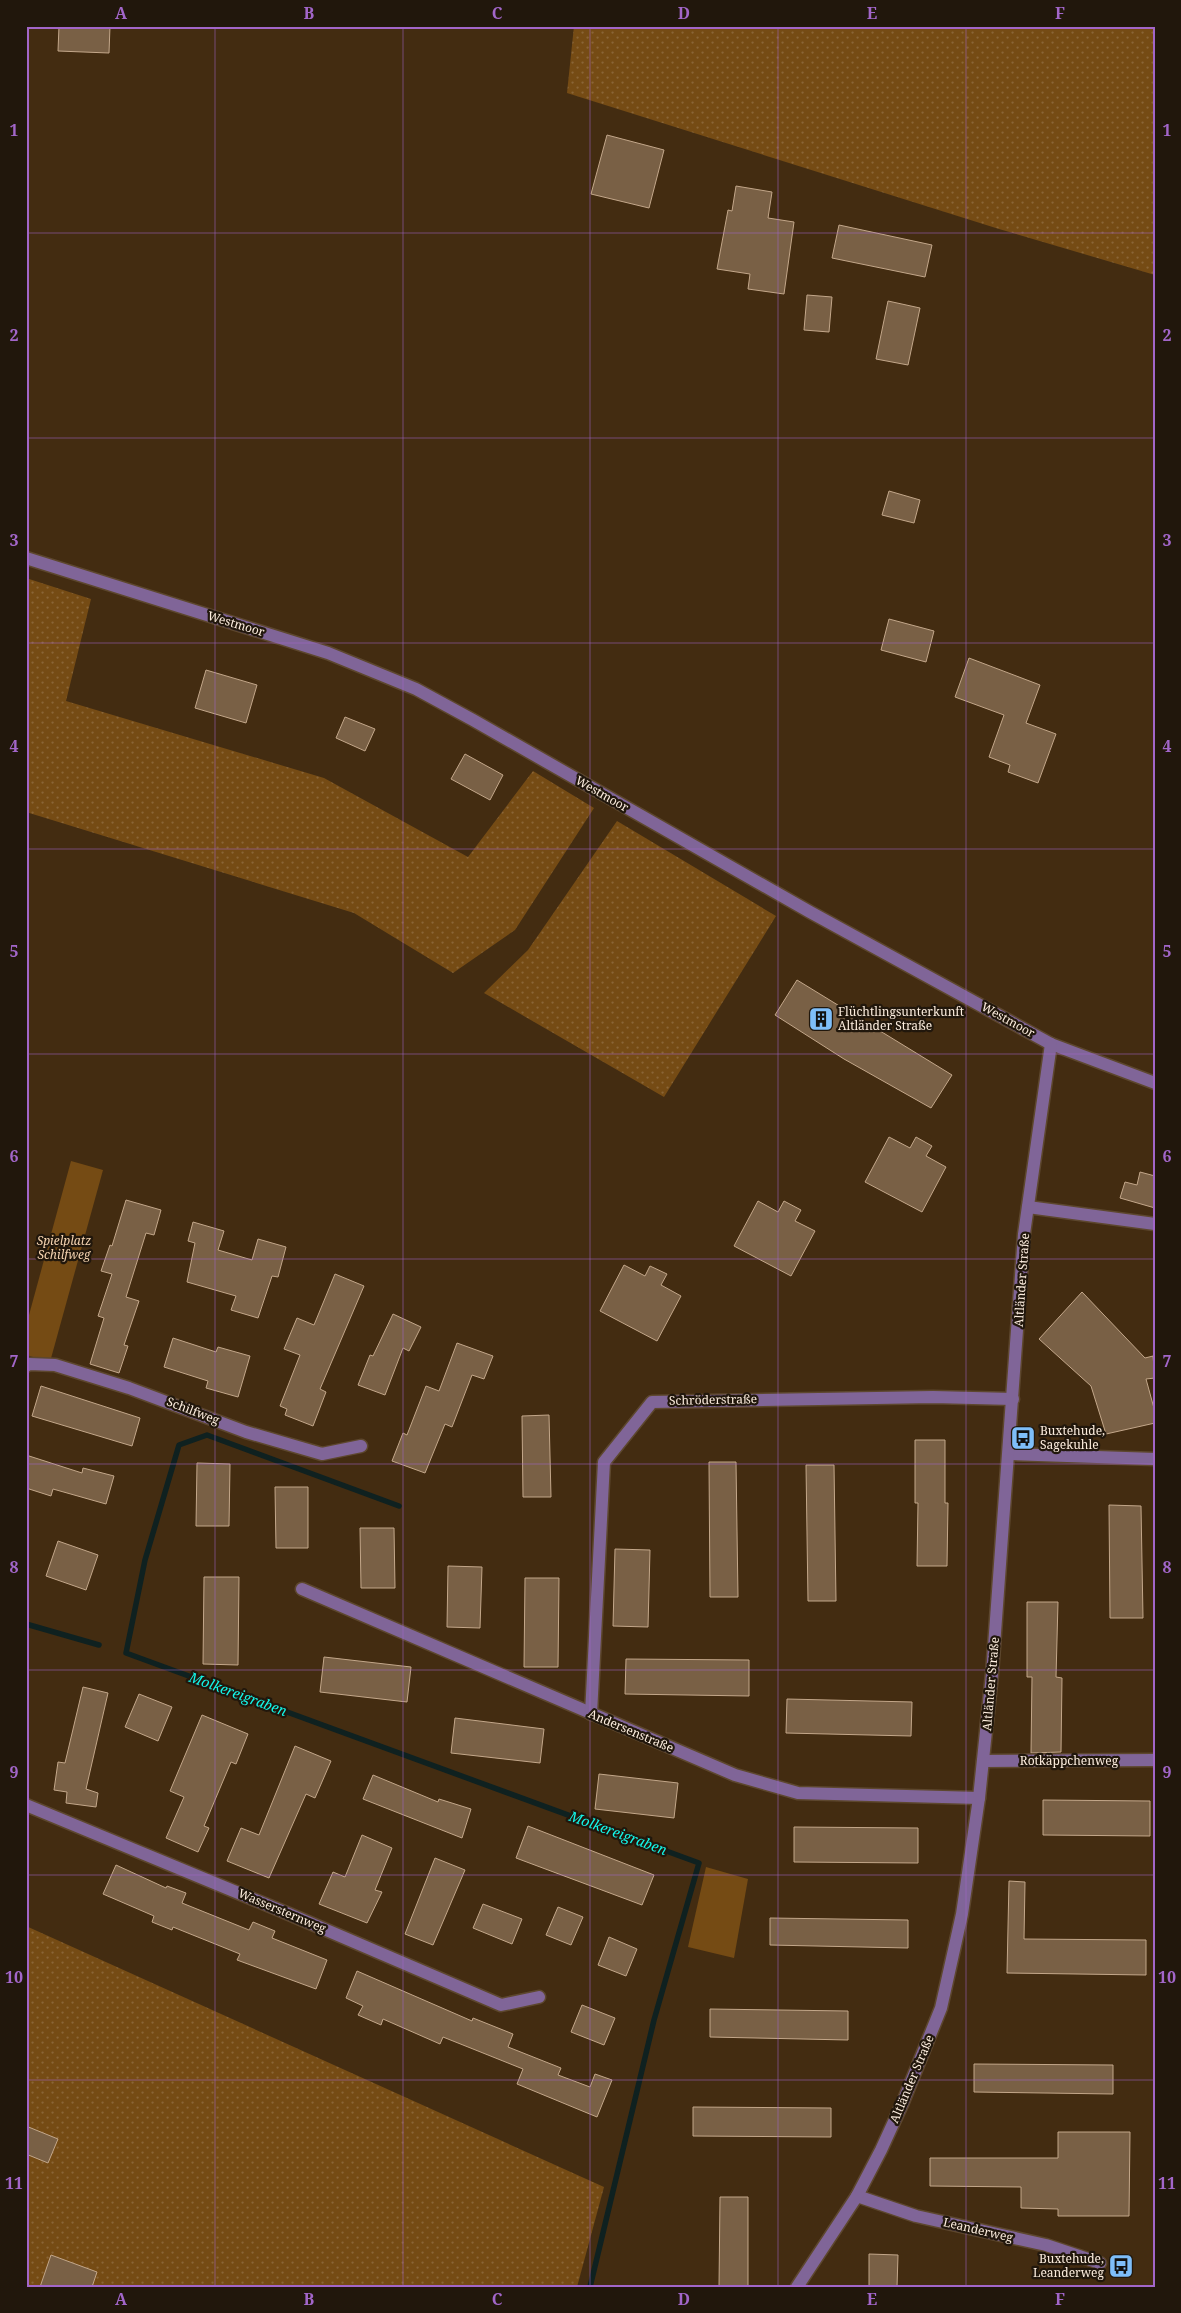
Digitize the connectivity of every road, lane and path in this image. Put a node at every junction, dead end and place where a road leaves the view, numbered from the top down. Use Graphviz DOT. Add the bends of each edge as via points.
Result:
graph roads {
  1 [pos="26,558"];
  2 [pos="1051,1044"];
  3 [pos="1155,1083"];
  4 [pos="1028,1206"];
  5 [pos="1155,1224"];
  6 [pos="26,1366"];
  7 [pos="1013,1399"];
  8 [pos="361,1446"];
  9 [pos="1009,1454"];
  10 [pos="1155,1459"];
  11 [pos="302,1589"];
  12 [pos="591,1714"];
  13 [pos="1155,1760"];
  14 [pos="983,1761"];
  15 [pos="979,1798"];
  16 [pos="26,1805"];
  17 [pos="539,1997"];
  18 [pos="857,2196"];
  19 [pos="1100,2264"];
  20 [pos="797,2287"];
  1 -- 2 [label="street, Westmoor" via="328,653 416,690"];
  2 -- 3 [label="street, Westmoor"];
  2 -- 4 [label="street, Altländer Straße"];
  4 -- 5 [label="street"];
  4 -- 7 [label="street, Altländer Straße"];
  6 -- 8 [label="street, Schilfweg" via="55,1365 129,1388 246,1432 322,1454"];
  7 -- 9 [label="street, Altländer Straße"];
  7 -- 12 [label="street, Schröderstraße" via="933,1397 652,1402 604,1462"];
  9 -- 10 [label="street"];
  9 -- 14 [label="street, Altländer Straße"];
  11 -- 12 [label="street, Andersenstraße"];
  12 -- 15 [label="street, Andersenstraße" via="735,1775 798,1793"];
  13 -- 14 [label="street, Rotkäppchenweg"];
  14 -- 15 [label="street, Altländer Straße"];
  15 -- 18 [label="street, Altländer Straße" via="962,1914 940,2008 903,2102"];
  16 -- 17 [label="street, Wassersternweg" via="501,2005"];
  18 -- 19 [label="street, Leanderweg" via="916,2216 1046,2245"];
  18 -- 20 [label="street, Altländer Straße"];
}
